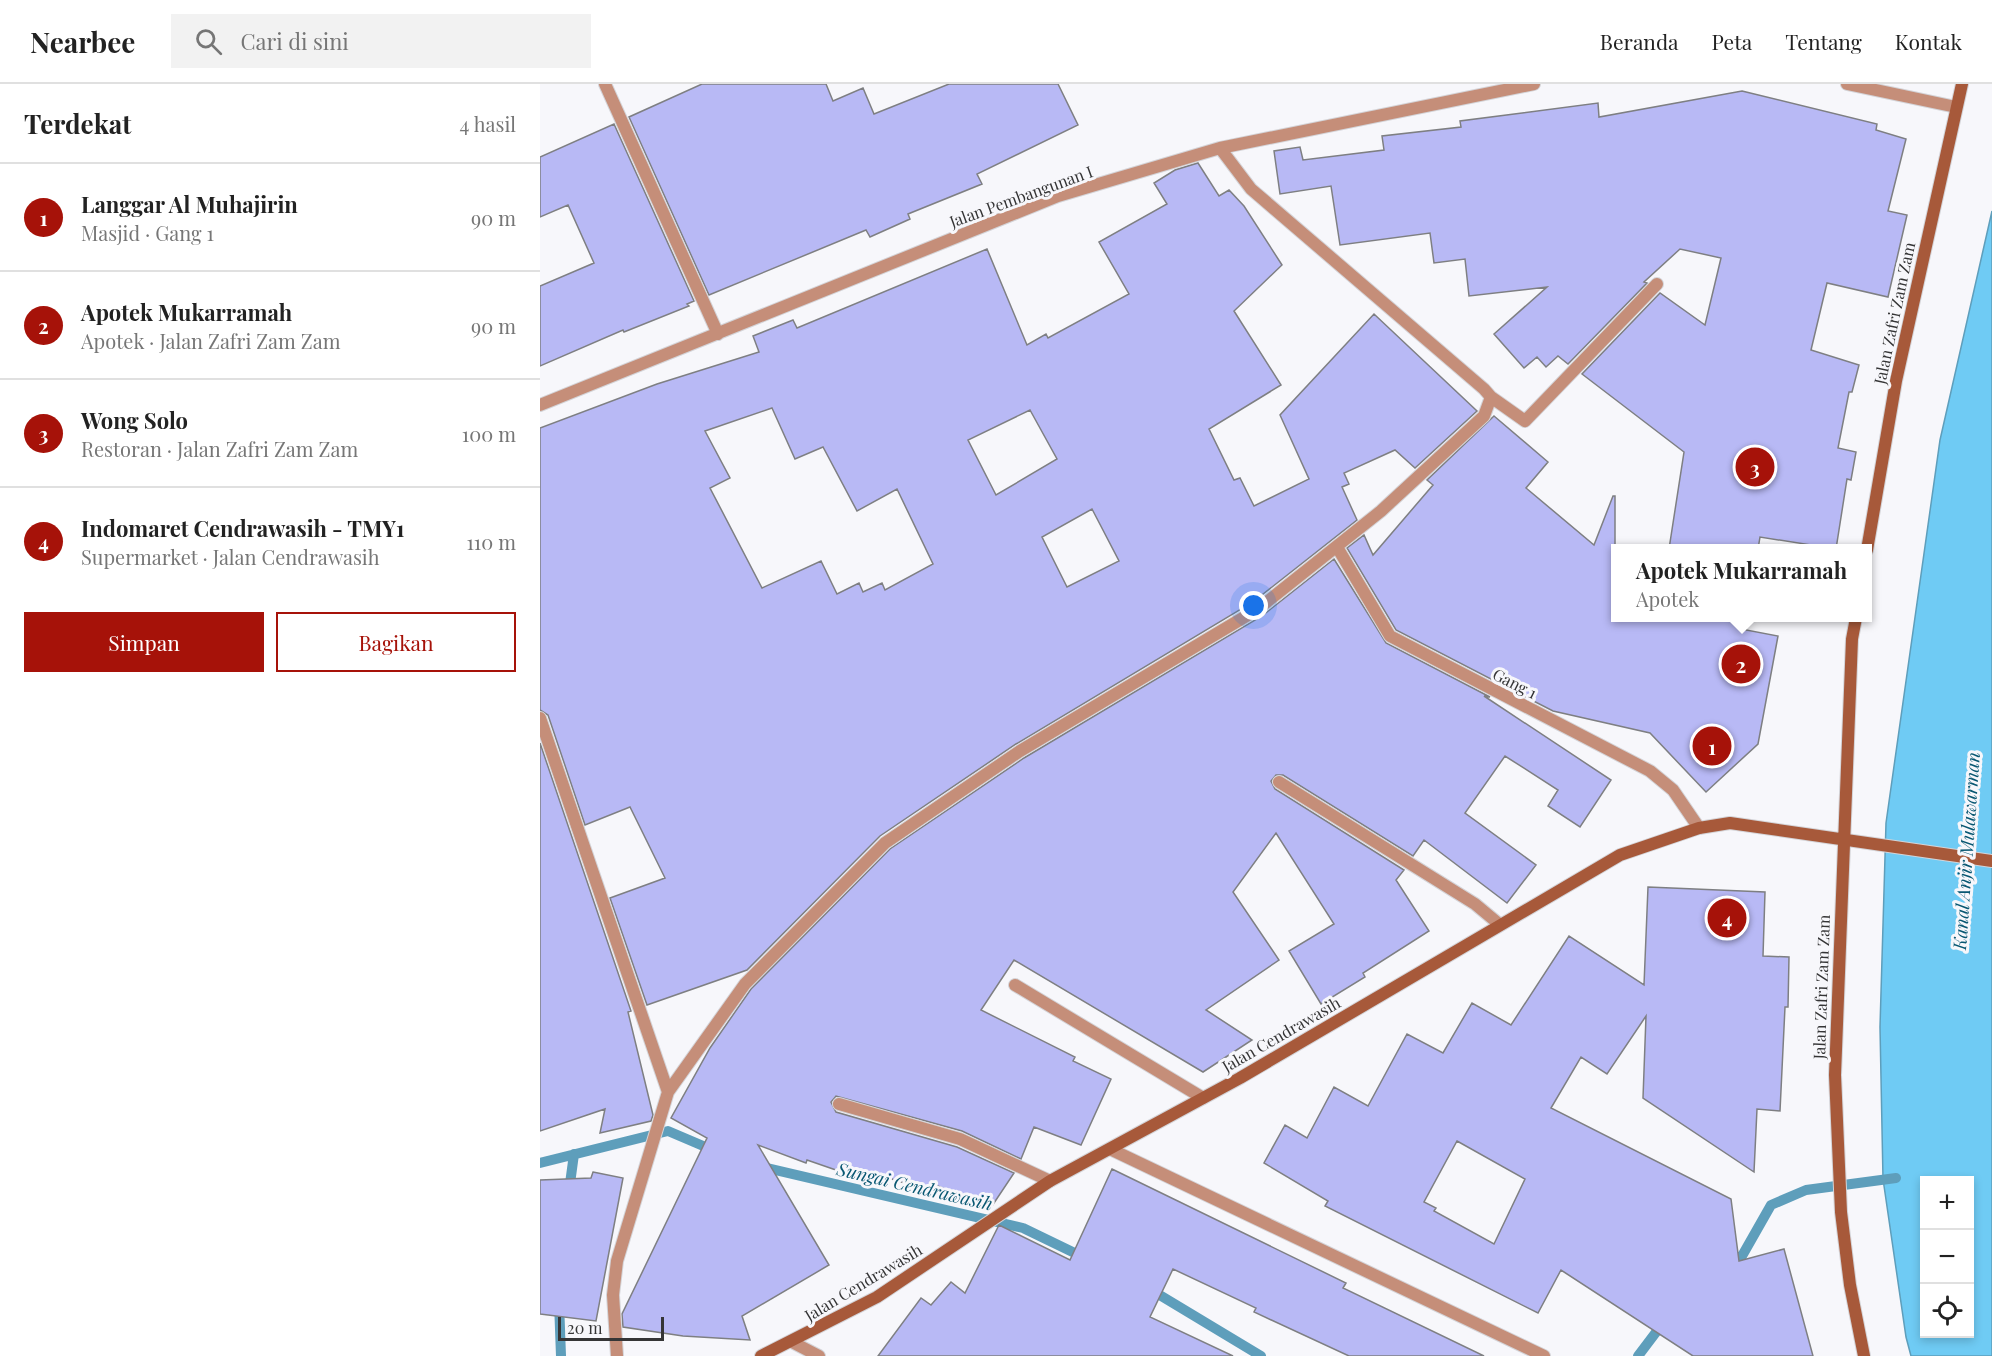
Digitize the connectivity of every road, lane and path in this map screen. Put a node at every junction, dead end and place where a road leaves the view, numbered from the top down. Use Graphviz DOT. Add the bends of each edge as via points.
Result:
graph roads {
  1 [pos="605,84"];
  2 [pos="1534,84"];
  3 [pos="1847,84"];
  4 [pos="1962,84"];
  5 [pos="1956,107"];
  6 [pos="1220,148"];
  7 [pos="1657,284"];
  8 [pos="718,334"];
  9 [pos="1491,397"];
  10 [pos="540,405"];
  11 [pos="1868,544"];
  12 [pos="1337,547"];
  13 [pos="1855,622"];
  14 [pos="540,718"];
  15 [pos="1279,782"];
  16 [pos="1699,828"];
  17 [pos="1843,842"];
  18 [pos="1992,861"];
  19 [pos="1499,924"];
  20 [pos="1016,985"];
  21 [pos="668,1092"];
  22 [pos="1203,1098"];
  23 [pos="839,1104"];
  24 [pos="1110,1149"];
  25 [pos="1050,1181"];
  26 [pos="792,1342"];
  27 [pos="617,1356"];
  28 [pos="761,1356"];
  29 [pos="819,1356"];
  30 [pos="1544,1356"];
  31 [pos="1864,1356"];
  1 -- 8 [label="street"];
  2 -- 6 [label="street, Jalan Pembangunan I"];
  3 -- 5 [label="street"];
  4 -- 5 [label="street, Jalan Zafri Zam Zam"];
  5 -- 11 [label="street, Jalan Zafri Zam Zam" via="1896,381"];
  6 -- 8 [label="street, Jalan Pembangunan I" via="1058,196"];
  6 -- 9 [label="street" via="1251,189"];
  7 -- 9 [label="street" via="1525,421"];
  8 -- 10 [label="street, Jalan Pembangunan I"];
  9 -- 12 [label="street" via="1484,416"];
  12 -- 16 [label="street, Gang 1" via="1390,636 1650,771 1673,790"];
  12 -- 21 [label="street" via="1258,609 1020,751 885,843 745,984"];
  13 -- 17 [label="street, Jalan Zafri Zam Zam"];
  14 -- 21 [label="street"];
  15 -- 19 [label="street" via="1475,904"];
  16 -- 17 [label="street, Jalan Cendrawasih" via="1730,823"];
  16 -- 19 [label="street, Jalan Cendrawasih" via="1620,855"];
  17 -- 18 [label="street, Jalan Cendrawasih"];
  17 -- 31 [label="street, Jalan Zafri Zam Zam" via="1835,1075 1837,1163 1850,1285"];
  19 -- 22 [label="street, Jalan Cendrawasih"];
  20 -- 22 [label="street"];
  21 -- 27 [label="street" via="616,1261 613,1295"];
  22 -- 24 [label="street, Jalan Cendrawasih"];
  23 -- 25 [label="street" via="960,1139"];
  24 -- 25 [label="street, Jalan Cendrawasih"];
  24 -- 30 [label="street"];
  25 -- 26 [label="street, Jalan Cendrawasih" via="877,1297"];
  26 -- 28 [label="street, Jalan Cendrawasih"];
  26 -- 29 [label="street"];
}
